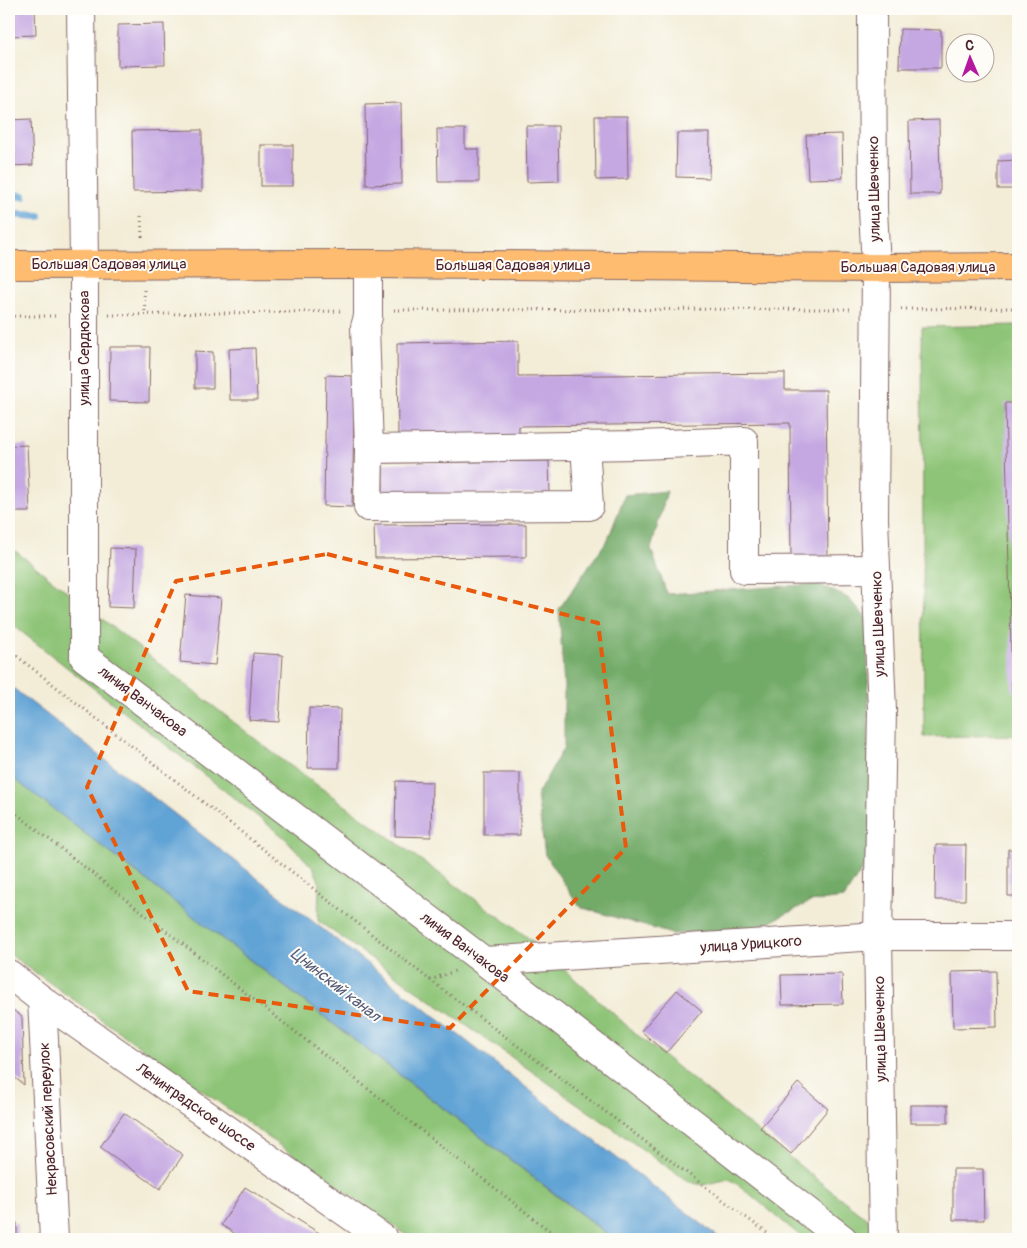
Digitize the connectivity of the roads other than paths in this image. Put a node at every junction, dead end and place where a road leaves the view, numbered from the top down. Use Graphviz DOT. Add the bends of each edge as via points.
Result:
graph roads {
  1 [pos="81,9"];
  2 [pos="872,9"];
  3 [pos="84,264"];
  4 [pos="368,264"];
  5 [pos="9,265"];
  6 [pos="1018,267"];
  7 [pos="876,268"];
  8 [pos="585,445"];
  9 [pos="369,449"];
  10 [pos="876,569"];
  11 [pos="84,657"];
  12 [pos="878,936"];
  13 [pos="1018,936"];
  14 [pos="484,961"];
  15 [pos="9,974"];
  16 [pos="42,1000"];
  17 [pos="54,1239"];
  18 [pos="384,1239"];
  19 [pos="843,1239"];
  20 [pos="883,1239"];
  1 -- 3 [label="street, улица Сердюкова"];
  2 -- 7 [label="street, улица Шевченко" via="872,209"];
  3 -- 4 [label="highway, Большая Садовая улица"];
  3 -- 5 [label="highway, Большая Садовая улица"];
  3 -- 11 [label="street, улица Сердюкова"];
  4 -- 7 [label="highway, Большая Садовая улица"];
  4 -- 9 [label="street" via="365,327"];
  6 -- 7 [label="highway, Большая Садовая улица"];
  7 -- 10 [label="street, улица Шевченко"];
  8 -- 9 [label="street"];
  8 -- 9 [label="street" via="588,506 368,507"];
  8 -- 10 [label="street" via="744,441 744,570"];
  10 -- 12 [label="street, улица Шевченко" via="882,710"];
  11 -- 14 [label="street, линия Ванчакова"];
  12 -- 13 [label="street, улица Урицкого"];
  12 -- 14 [label="street, улица Урицкого"];
  12 -- 20 [label="street, улица Шевченко"];
  14 -- 19 [label="street, линия Ванчакова"];
  15 -- 16 [label="street, Ленинградское шоссе"];
  16 -- 17 [label="street, Некрасовский переулок"];
  16 -- 18 [label="street, Ленинградское шоссе"];
}
